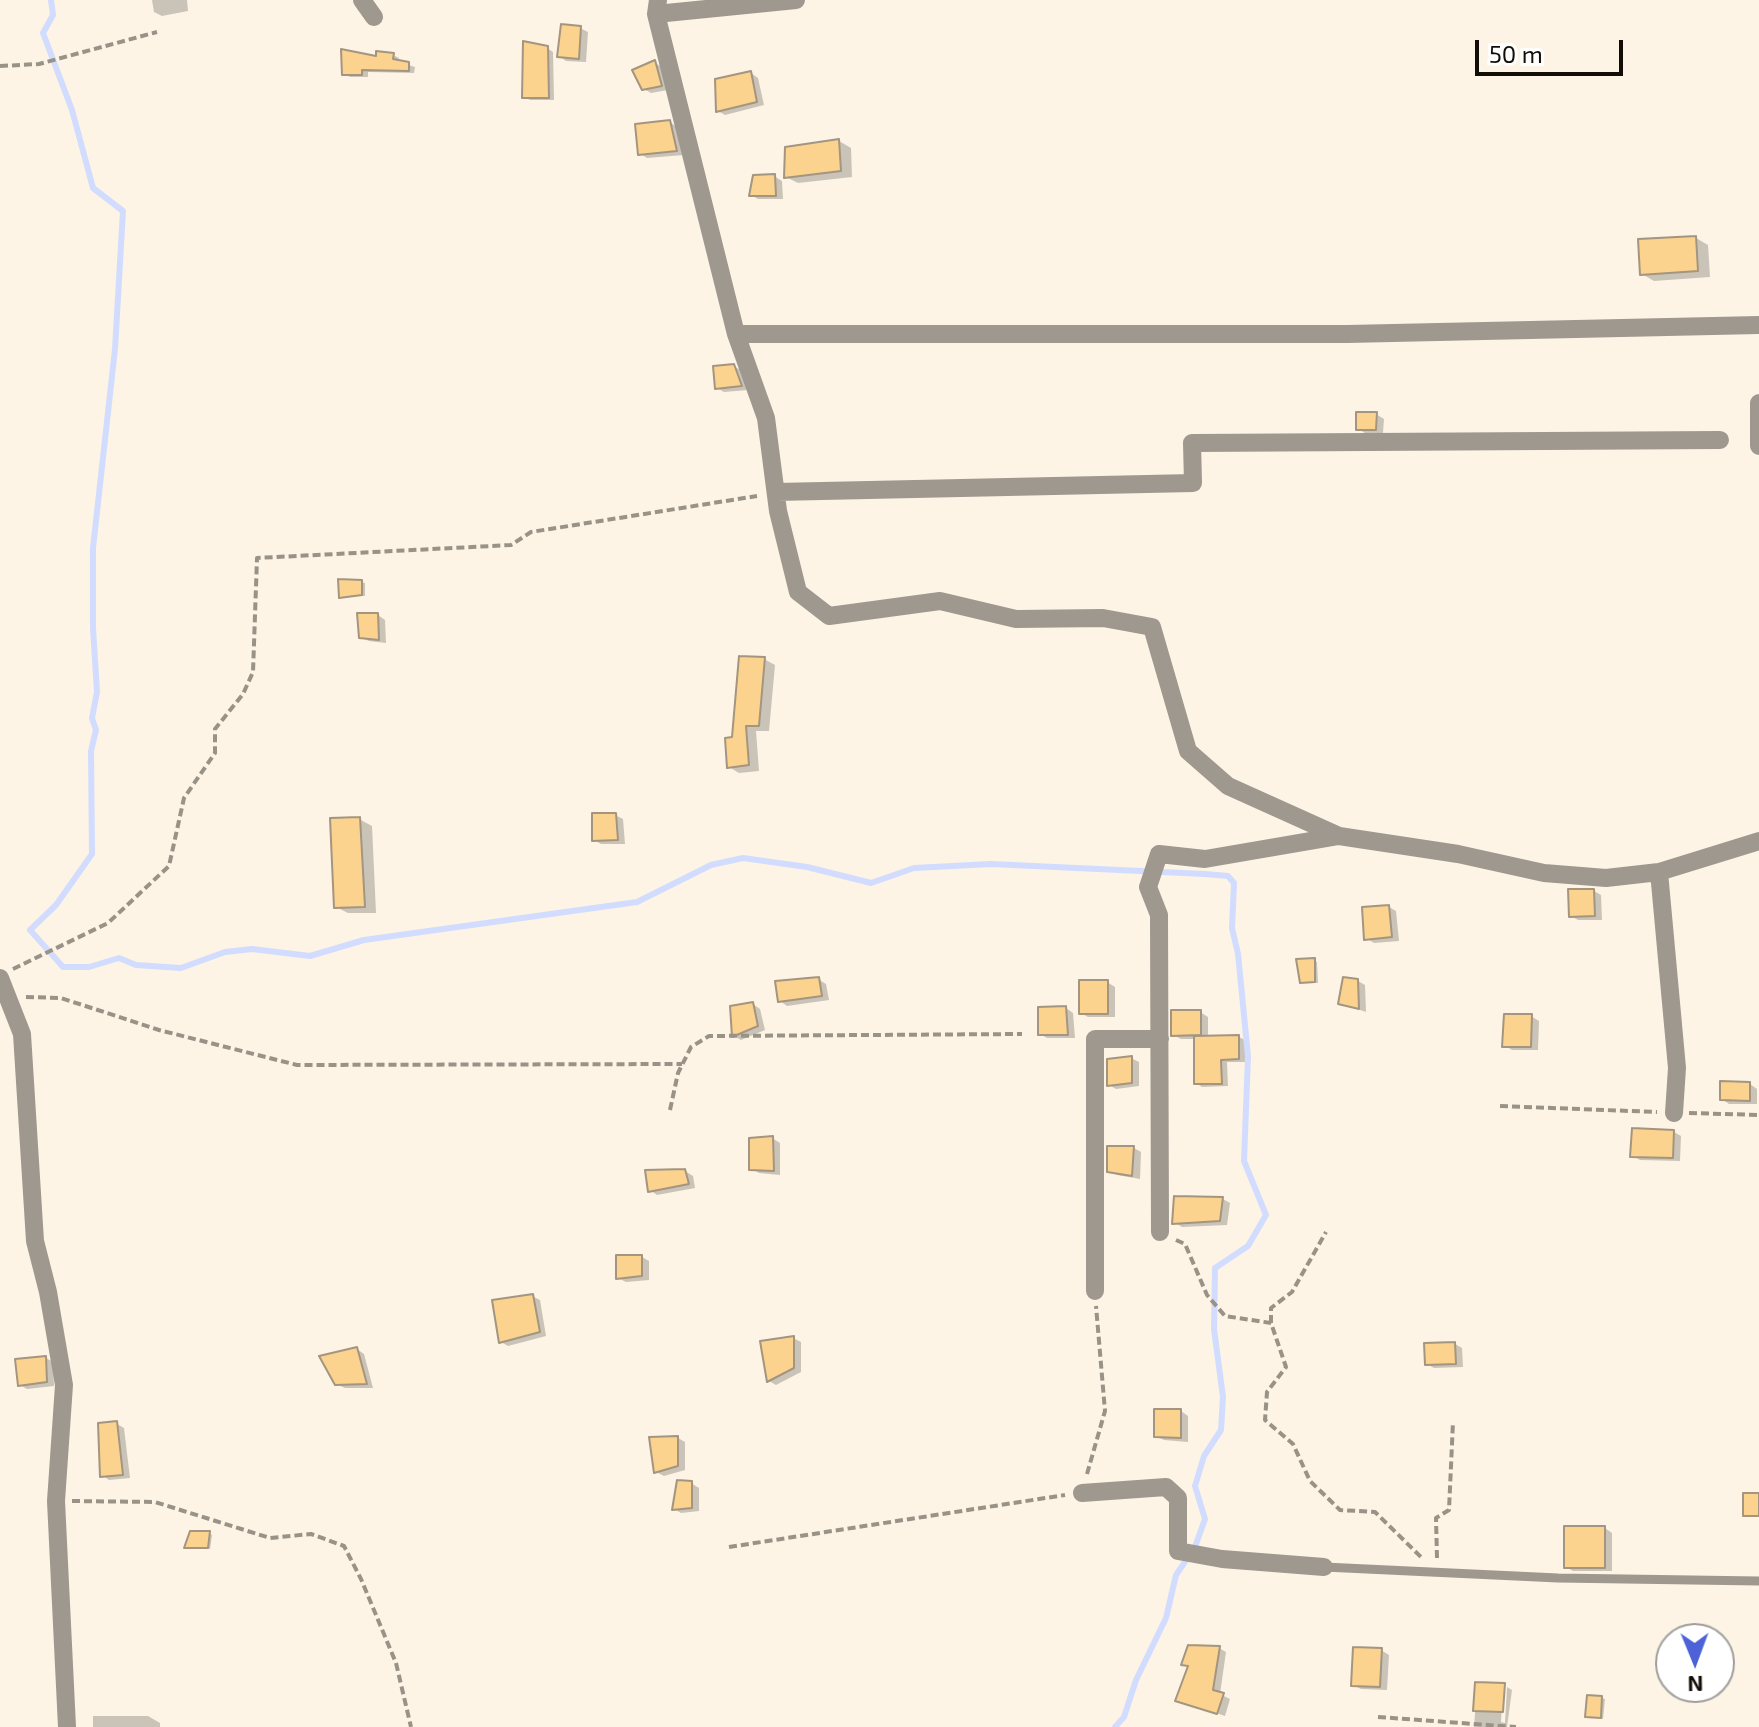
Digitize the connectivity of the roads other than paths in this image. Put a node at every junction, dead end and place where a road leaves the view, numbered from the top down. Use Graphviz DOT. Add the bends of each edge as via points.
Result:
graph roads {
  1 [pos="362,0"];
  2 [pos="796,0"];
  3 [pos="657,7"];
  4 [pos="374,17"];
  5 [pos="1759,325"];
  6 [pos="736,334"];
  7 [pos="1759,403"];
  8 [pos="1720,440"];
  9 [pos="1759,446"];
  10 [pos="776,492"];
  11 [pos="1339,836"];
  12 [pos="1759,841"];
  13 [pos="1659,872"];
  14 [pos="6,974"];
  15 [pos="1160,1039"];
  16 [pos="1674,1113"];
  17 [pos="1160,1232"];
  18 [pos="1095,1291"];
  19 [pos="1082,1493"];
  20 [pos="1324,1567"];
  21 [pos="1759,1581"];
  22 [pos="67,1727"];
  1 -- 4 [label="street"];
  2 -- 3 [label="street"];
  3 -- 6 [label="street"];
  5 -- 6 [label="street" via="1347,334"];
  6 -- 10 [label="street" via="766,418"];
  7 -- 9 [label="street"];
  8 -- 10 [label="street" via="1192,443 1193,483"];
  10 -- 11 [label="street" via="798,592 829,616 940,601 1016,619 1103,618 1152,627 1188,751 1228,786"];
  11 -- 13 [label="street" via="1544,873 1606,878"];
  11 -- 15 [label="street" via="1205,859 1159,854 1148,887 1159,915"];
  12 -- 13 [label="street"];
  13 -- 16 [label="street" via="1677,1068"];
  14 -- 22 [label="street" via="22,1034 35,1241 64,1385 56,1501"];
  15 -- 17 [label="street"];
  15 -- 18 [label="street" via="1095,1039"];
  19 -- 20 [label="street" via="1166,1487 1178,1498 1178,1551"];
  20 -- 21 [label="lane"];
}
